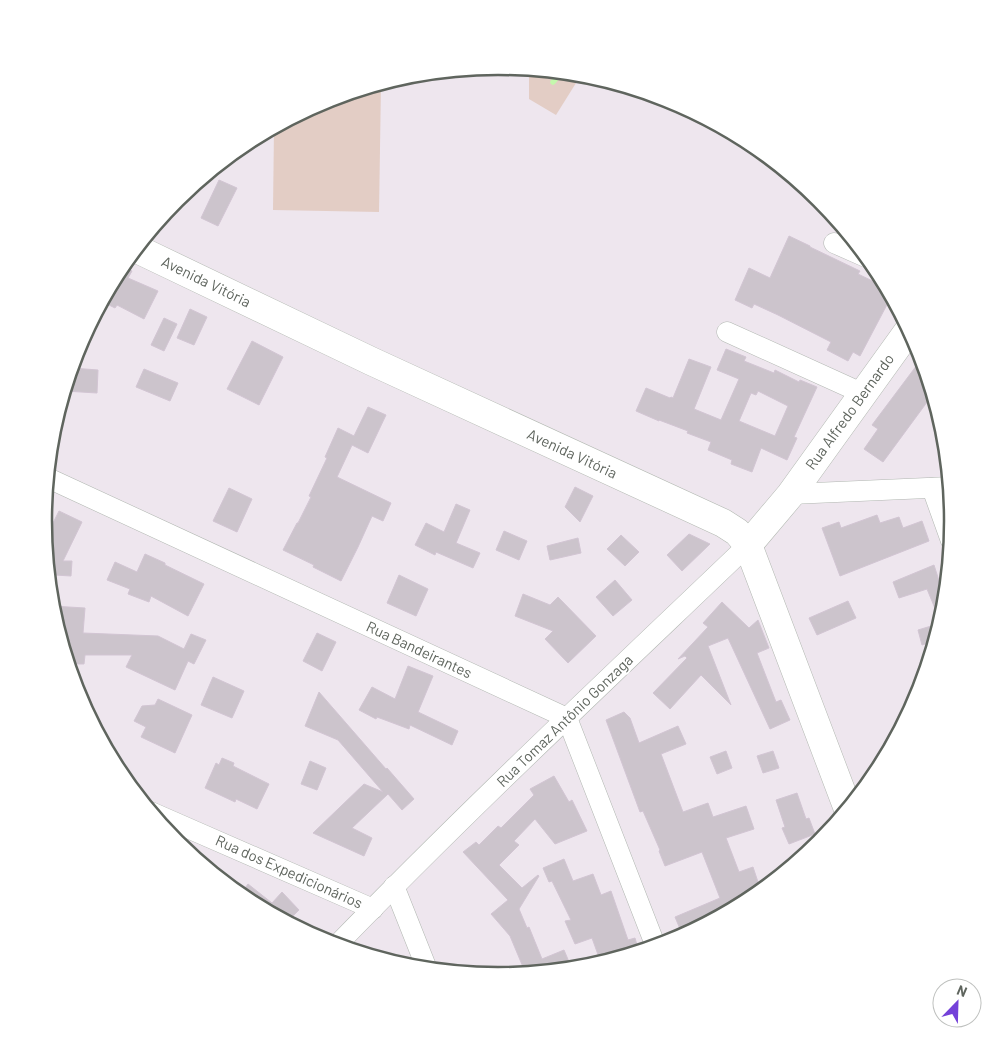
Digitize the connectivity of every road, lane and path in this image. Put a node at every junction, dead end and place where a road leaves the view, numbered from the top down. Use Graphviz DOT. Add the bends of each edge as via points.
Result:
graph roads {
  1 [pos="834,243"];
  2 [pos="853,251"];
  3 [pos="144,252"];
  4 [pos="727,332"];
  5 [pos="905,336"];
  6 [pos="864,394"];
  7 [pos="54,481"];
  8 [pos="941,488"];
  9 [pos="791,494"];
  10 [pos="944,504"];
  11 [pos="748,546"];
  12 [pos="567,718"];
  13 [pos="845,802"];
  14 [pos="165,818"];
  15 [pos="394,886"];
  16 [pos="372,908"];
  17 [pos="342,939"];
  18 [pos="653,940"];
  19 [pos="424,961"];
  1 -- 2 [label="street"];
  3 -- 11 [label="street, Avenida Vitória" via="723,523 737,532"];
  4 -- 6 [label="street"];
  5 -- 6 [label="street, Rua Alfredo Bernardo"];
  6 -- 9 [label="street, Rua Alfredo Bernardo"];
  7 -- 12 [label="street, Rua Bandeirantes"];
  8 -- 9 [label="street"];
  8 -- 10 [label="street"];
  9 -- 11 [label="street, Rua Tomaz Antônio Gonzaga"];
  11 -- 12 [label="street, Rua Tomaz Antônio Gonzaga"];
  11 -- 13 [label="street, Avenida Vitória"];
  12 -- 15 [label="street, Rua Tomaz Antônio Gonzaga"];
  12 -- 18 [label="street"];
  14 -- 16 [label="street, Rua dos Expedicionários"];
  15 -- 16 [label="street, Rua Tomaz Antônio Gonzaga"];
  15 -- 19 [label="street"];
  16 -- 17 [label="street, Rua Tomaz Antônio Gonzaga"];
}
